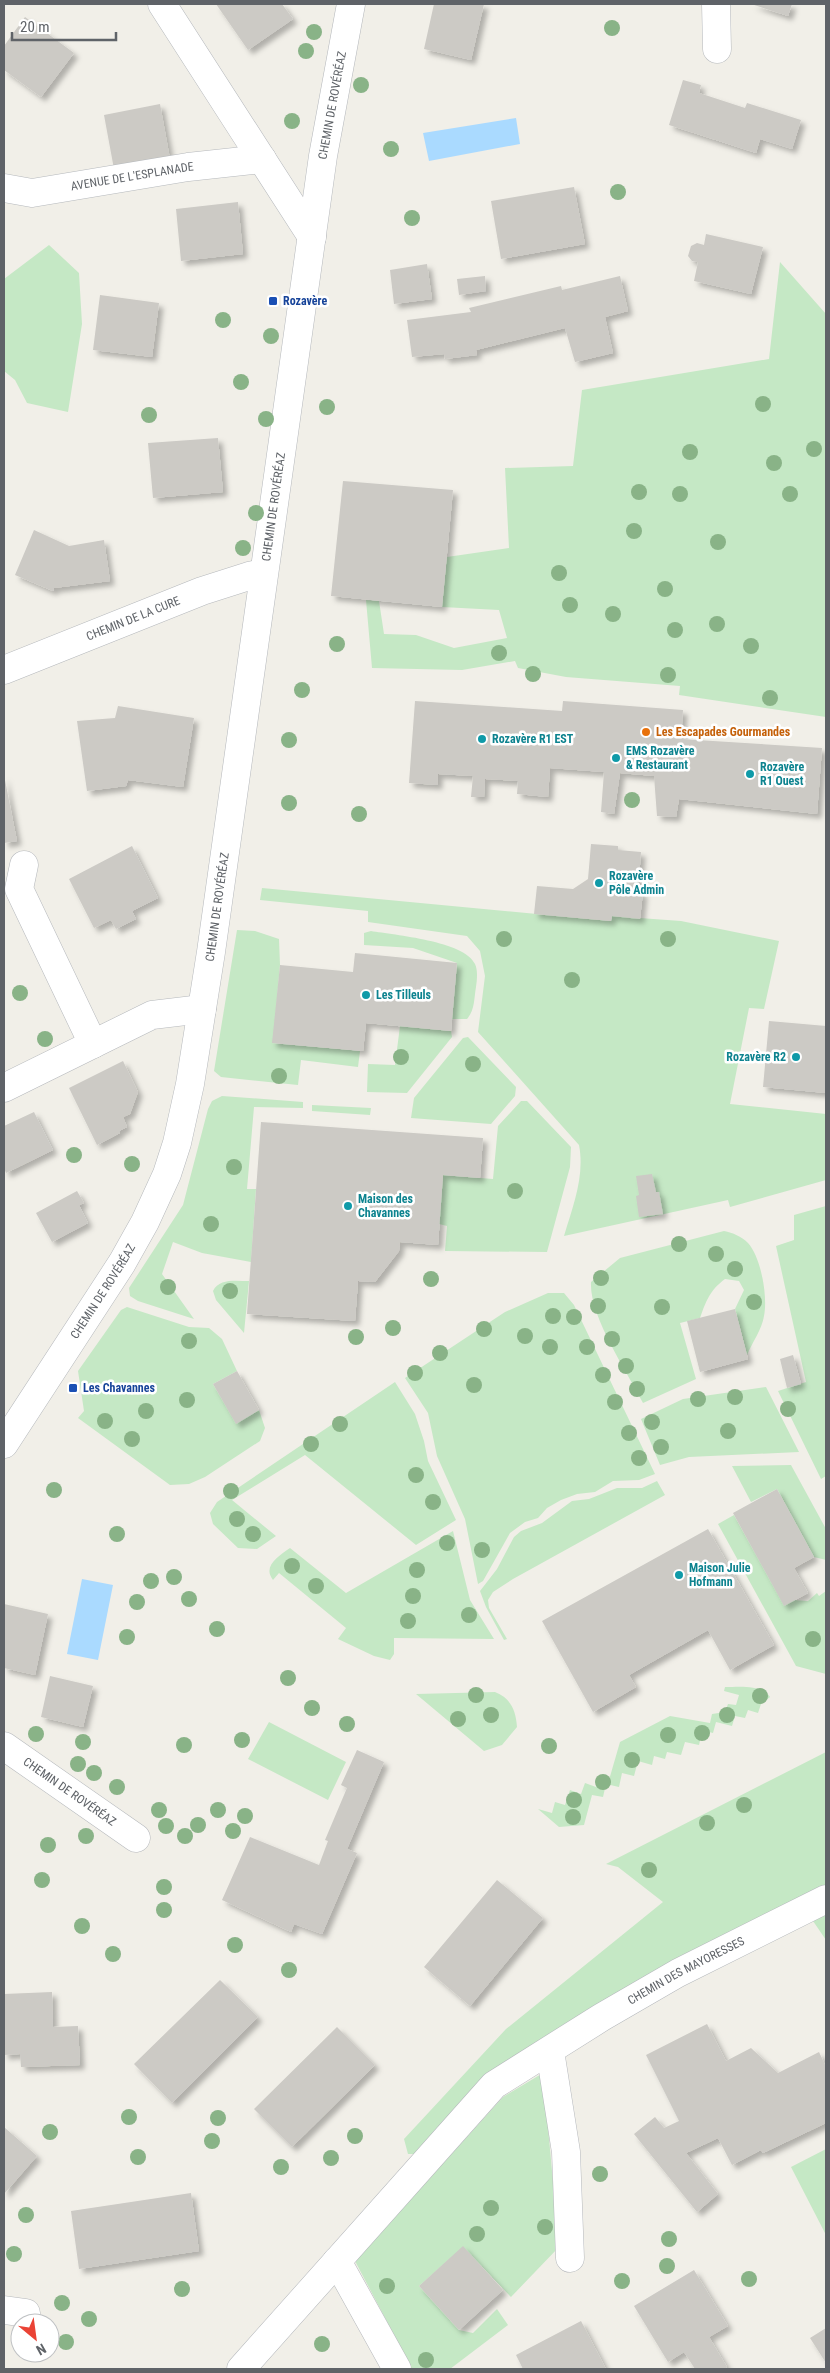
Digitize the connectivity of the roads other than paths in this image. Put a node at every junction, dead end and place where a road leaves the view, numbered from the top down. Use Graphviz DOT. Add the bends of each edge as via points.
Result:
graph roads {
  1 [pos="162,4"];
  2 [pos="351,4"];
  3 [pos="716,4"];
  4 [pos="717,49"];
  5 [pos="262,159"];
  6 [pos="4,188"];
  7 [pos="312,237"];
  8 [pos="263,573"];
  9 [pos="4,670"];
  10 [pos="24,865"];
  11 [pos="202,1009"];
  12 [pos="93,1044"];
  13 [pos="4,1088"];
  14 [pos="4,1444"];
  15 [pos="4,1746"];
  16 [pos="136,1838"];
  17 [pos="826,1899"];
  18 [pos="550,2051"];
  19 [pos="570,2258"];
  20 [pos="337,2261"];
  21 [pos="241,2369"];
  22 [pos="397,2369"];
  1 -- 5 [label="street"];
  2 -- 7 [label="street, CHEMIN DE ROVÉRÉAZ" via="323,156"];
  3 -- 4 [label="street"];
  5 -- 6 [label="street, AVENUE DE L'ESPLANADE" via="188,167 32,193"];
  5 -- 7 [label="street"];
  7 -- 8 [label="street, CHEMIN DE ROVÉRÉAZ"];
  8 -- 9 [label="street, CHEMIN DE LA CURE" via="202,591"];
  8 -- 11 [label="street, CHEMIN DE ROVÉRÉAZ"];
  10 -- 12 [label="street" via="19,889"];
  11 -- 12 [label="street" via="152,1015"];
  11 -- 14 [label="street, CHEMIN DE ROVÉRÉAZ" via="187,1100 167,1174 122,1263"];
  12 -- 13 [label="street"];
  15 -- 16 [label="street, CHEMIN DE ROVÉRÉAZ"];
  17 -- 18 [label="street, CHEMIN DES MAYORESSES" via="678,1973"];
  18 -- 19 [label="street" via="566,2152"];
  18 -- 20 [label="street, CHEMIN DES MAYORESSES" via="494,2085"];
  20 -- 21 [label="street, CHEMIN DES MAYORESSES"];
  20 -- 22 [label="street"];
}
